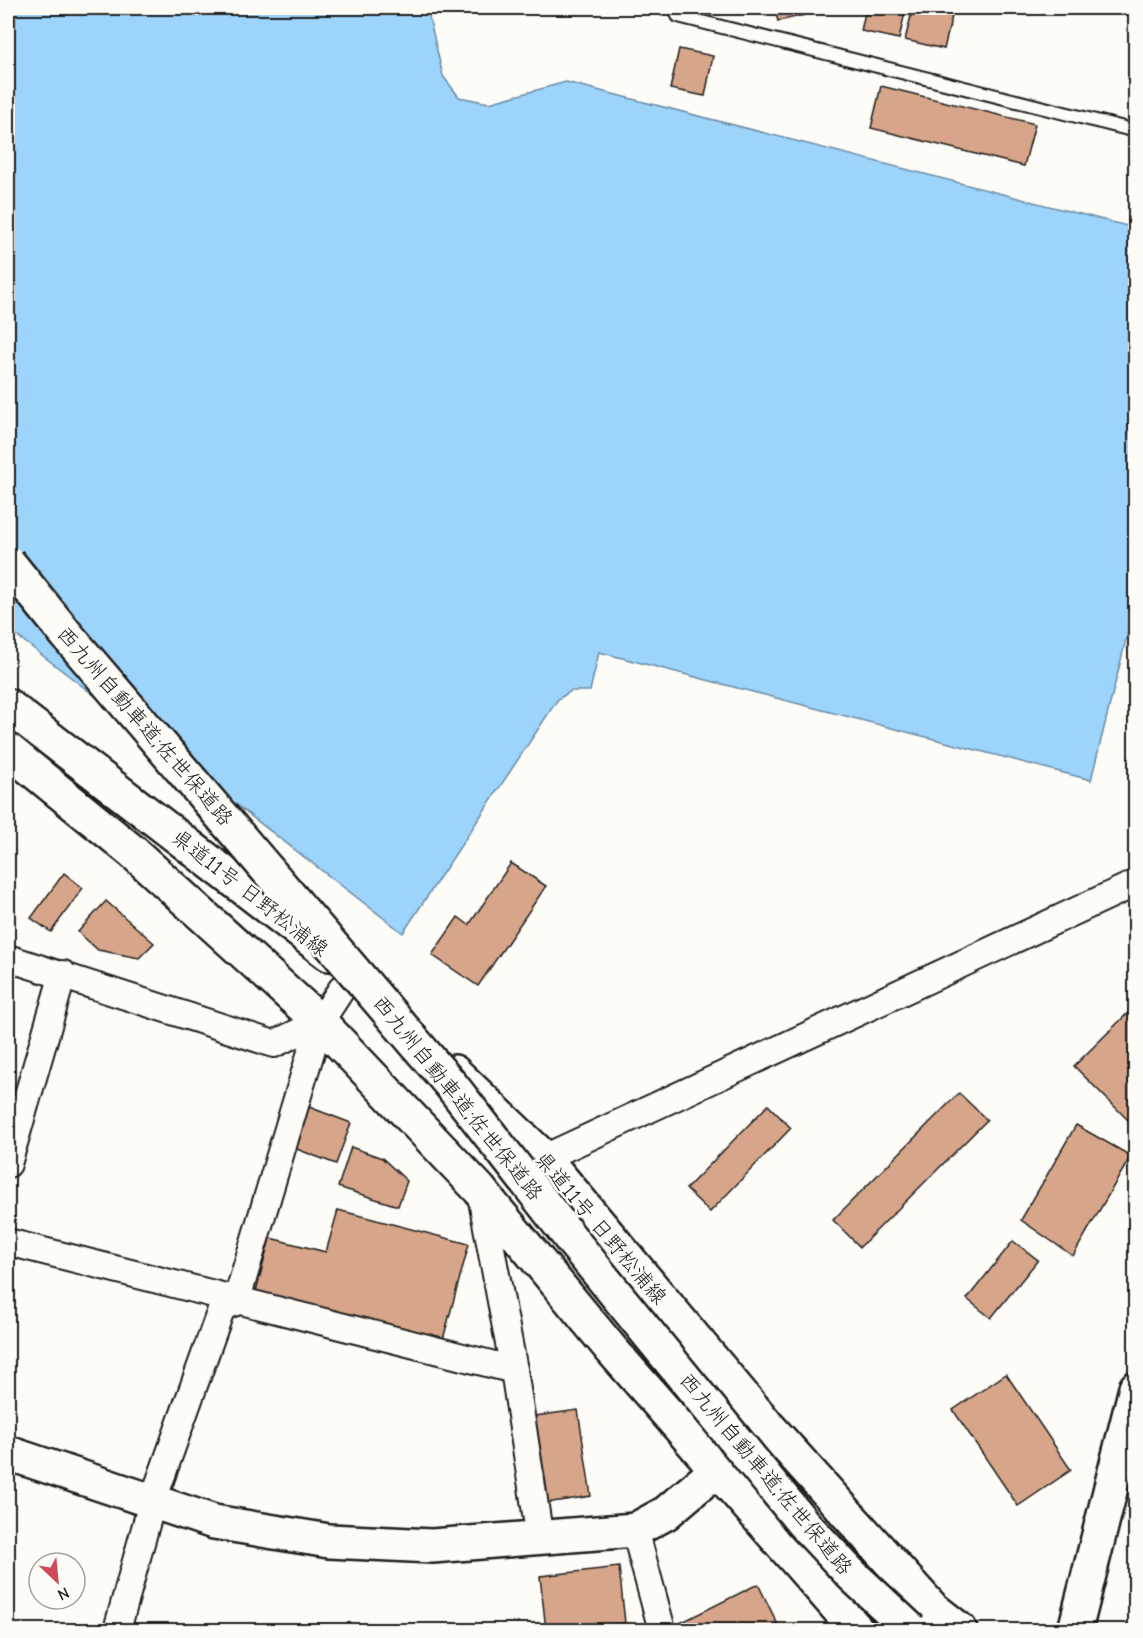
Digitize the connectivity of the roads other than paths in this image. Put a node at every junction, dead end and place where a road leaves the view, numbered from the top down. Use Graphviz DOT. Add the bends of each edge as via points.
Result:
graph roads {
  1 [pos="675,8"];
  2 [pos="1136,131"];
  3 [pos="8,562"];
  4 [pos="8,706"];
  5 [pos="8,750"];
  6 [pos="1136,883"];
  7 [pos="8,958"];
  8 [pos="352,973"];
  9 [pos="63,974"];
  10 [pos="320,1022"];
  11 [pos="544,1158"];
  12 [pos="8,1164"];
  13 [pos="479,1189"];
  14 [pos="8,1242"];
  15 [pos="236,1302"];
  16 [pos="514,1370"];
  17 [pos="1135,1392"];
  18 [pos="768,1425"];
  19 [pos="8,1453"];
  20 [pos="718,1469"];
  21 [pos="152,1503"];
  22 [pos="635,1530"];
  23 [pos="540,1539"];
  24 [pos="117,1630"];
  25 [pos="662,1630"];
  26 [pos="857,1630"];
  27 [pos="911,1630"];
  28 [pos="960,1630"];
  29 [pos="1075,1630"];
  1 -- 2 [label="lane" via="678,16"];
  3 -- 27 [label="main road, 西九州自動車道;佐世保道路, bridge" via="452,1086 574,1244 803,1523"];
  4 -- 8 [label="main road, 県道11号 日野松浦線"];
  5 -- 10 [label="main road, 県道11号 日野松浦線" via="133,852"];
  6 -- 11 [label="street"];
  7 -- 9 [label="street"];
  8 -- 10 [label="street"];
  8 -- 11 [label="main road, 県道11号 日野松浦線"];
  9 -- 10 [label="street" via="274,1044"];
  9 -- 12 [label="street"];
  10 -- 13 [label="main road, 県道11号 日野松浦線"];
  10 -- 15 [label="street"];
  11 -- 18 [label="main road, 県道11号 日野松浦線"];
  13 -- 16 [label="street"];
  13 -- 20 [label="main road, 県道11号 日野松浦線" via="610,1349"];
  14 -- 15 [label="street"];
  15 -- 16 [label="street"];
  15 -- 21 [label="street" via="222,1307"];
  16 -- 23 [label="street"];
  17 -- 29 [label="main road"];
  18 -- 20 [label="main road"];
  18 -- 28 [label="main road, 県道11号 日野松浦線" via="932,1608"];
  19 -- 21 [label="main road"];
  20 -- 22 [label="main road" via="666,1513"];
  20 -- 26 [label="main road, 県道11号 日野松浦線"];
  21 -- 23 [label="main road" via="214,1522 329,1541 432,1546"];
  21 -- 24 [label="street"];
  22 -- 23 [label="main road"];
  22 -- 25 [label="street"];
}
